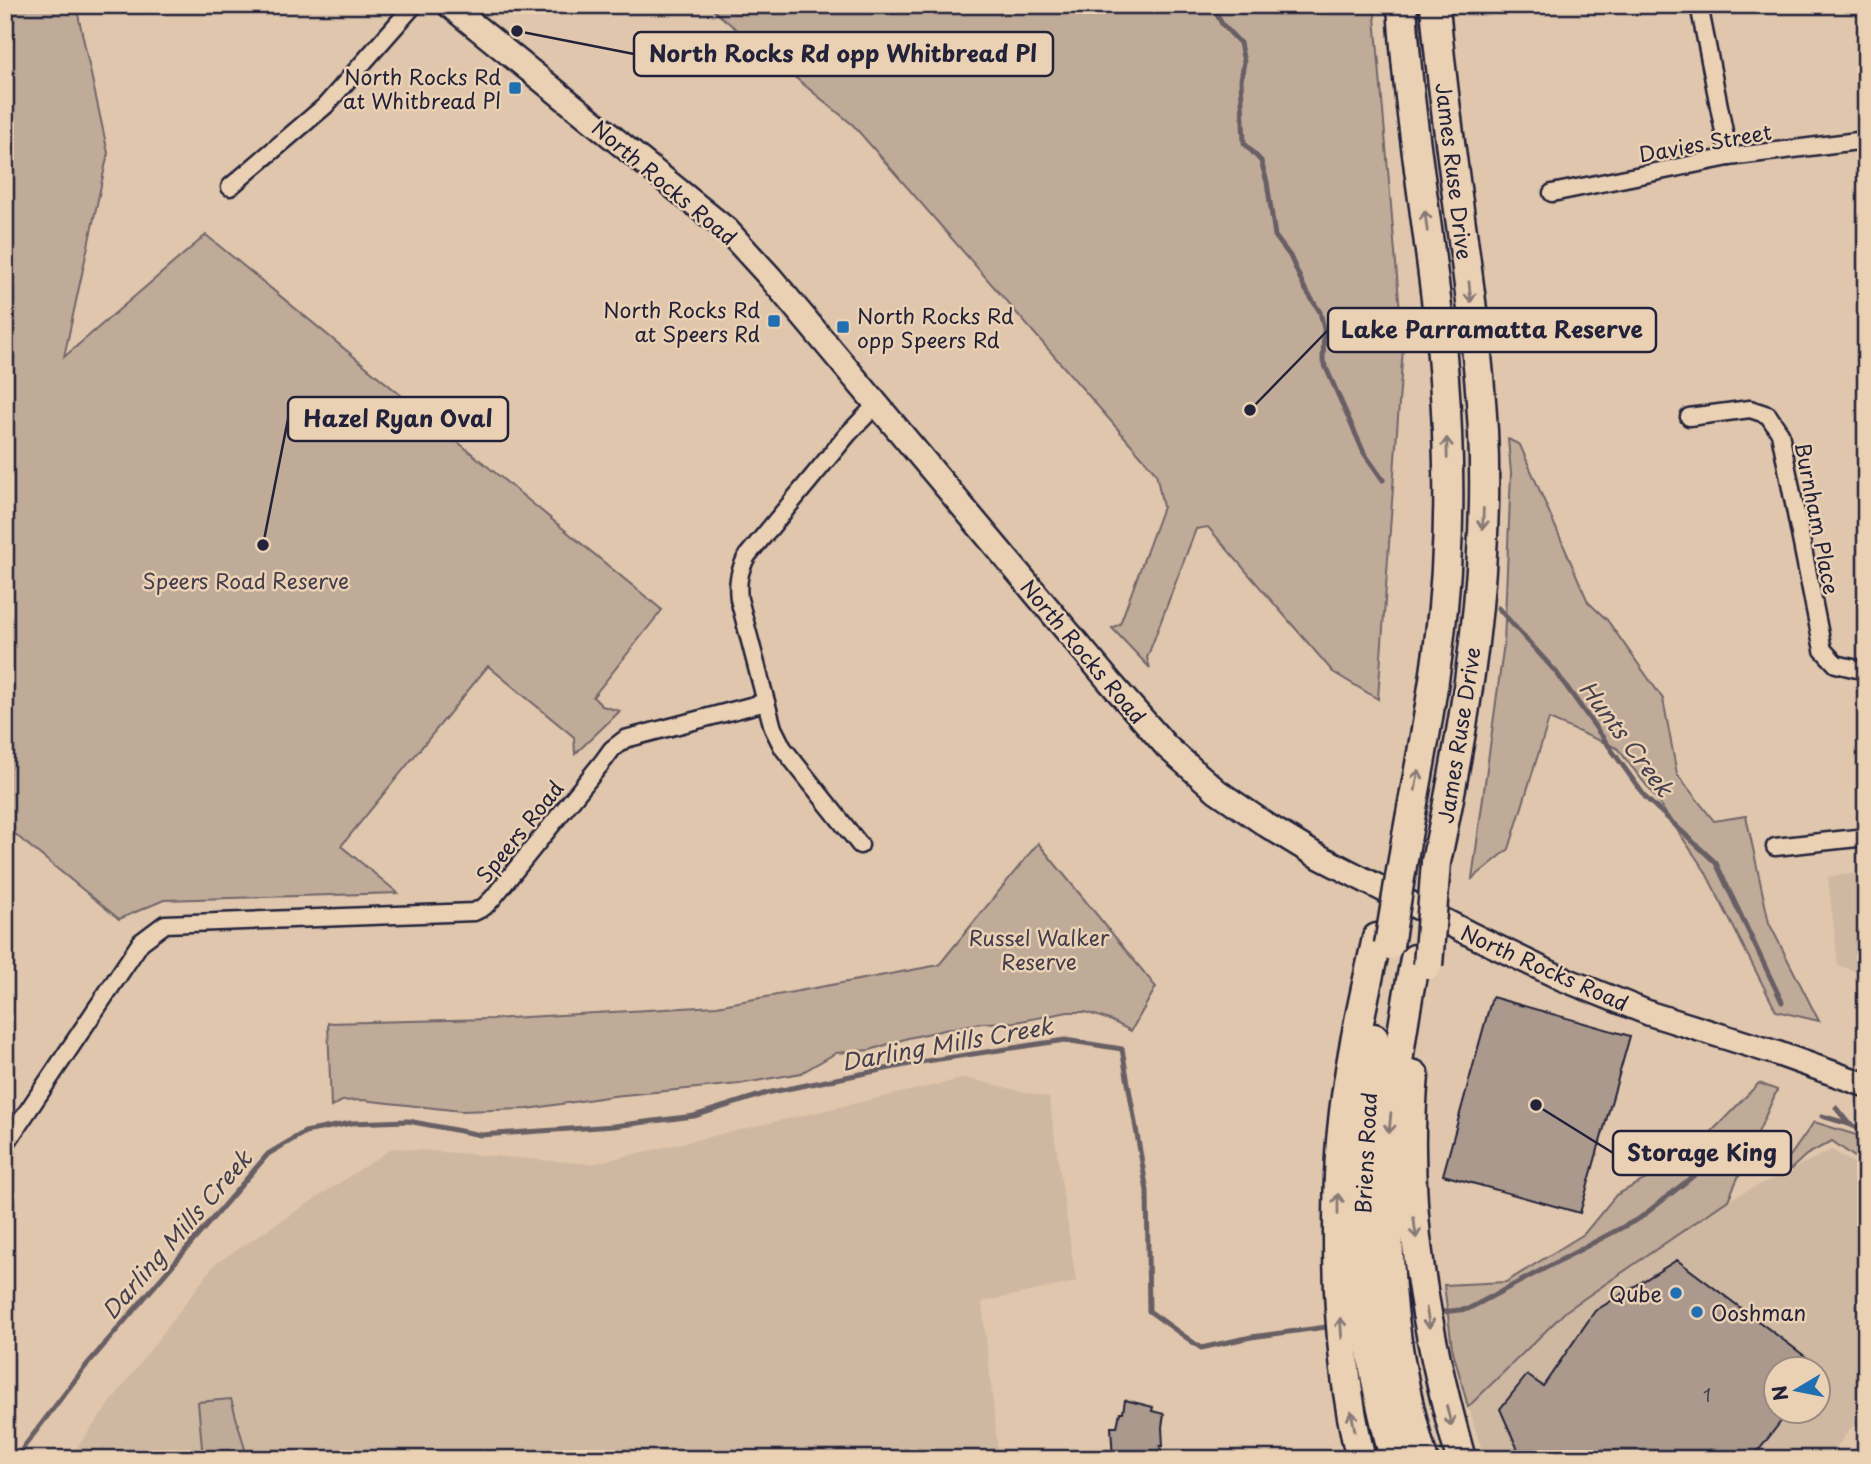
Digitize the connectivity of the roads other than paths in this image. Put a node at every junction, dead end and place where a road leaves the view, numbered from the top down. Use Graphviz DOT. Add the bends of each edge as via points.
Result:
graph roads {
  1 [pos="414,5"];
  2 [pos="449,5"];
  3 [pos="1402,5"];
  4 [pos="1435,5"];
  5 [pos="1699,5"];
  6 [pos="1866,140"];
  7 [pos="1729,157"];
  8 [pos="230,187"];
  9 [pos="1552,192"];
  10 [pos="876,405"];
  11 [pos="1689,416"];
  12 [pos="1866,667"];
  13 [pos="766,702"];
  14 [pos="1866,837"];
  15 [pos="860,845"];
  16 [pos="1405,847"];
  17 [pos="1775,847"];
  18 [pos="1422,962"];
  19 [pos="1866,1085"];
  20 [pos="5,1145"];
  21 [pos="1363,1269"];
  22 [pos="1390,1379"];
  23 [pos="1361,1459"];
  24 [pos="1394,1459"];
  25 [pos="1423,1459"];
  26 [pos="1461,1459"];
  1 -- 8 [label="street" via="325,106"];
  2 -- 10 [label="main road, North Rocks Road" via="727,230"];
  16 -- 3 [label="highway, James Ruse Drive, one-way" via="1440,642 1448,503 1443,363"];
  4 -- 18 [label="highway, James Ruse Drive, one-way, bridge" via="1478,362 1484,498 1474,643"];
  5 -- 7 [label="street"];
  6 -- 7 [label="street, Davies Street"];
  7 -- 9 [label="street, Davies Street"];
  10 -- 13 [label="street" via="747,556 740,571 739,600"];
  10 -- 19 [label="main road, North Rocks Road" via="1124,699 1167,747 1217,791 1314,854 1561,978 1651,1014"];
  11 -- 12 [label="street, Burnham Place" via="1750,409 1768,415 1780,433 1823,650 1836,664"];
  13 -- 15 [label="street" via="783,748"];
  13 -- 20 [label="street, Speers Road" via="625,739 612,749 492,899 474,912 165,924 141,942"];
  14 -- 17 [label="street"];
  21 -- 16 [label="highway, Briens Road, one-way, bridge" via="1363,1135 1383,942"];
  18 -- 21 [label="highway, James Ruse Drive, one-way" via="1404,1018 1392,1105 1387,1205"];
  18 -- 26 [label="highway, one-way" via="1411,1112 1411,1187 1439,1373"];
  21 -- 22 [label="highway, Briens Road" via="1368,1327"];
  23 -- 21 [label="highway, one-way" via="1346,1384"];
  22 -- 24 [label="highway, Briens Road"];
  22 -- 25 [label="highway"];
}
